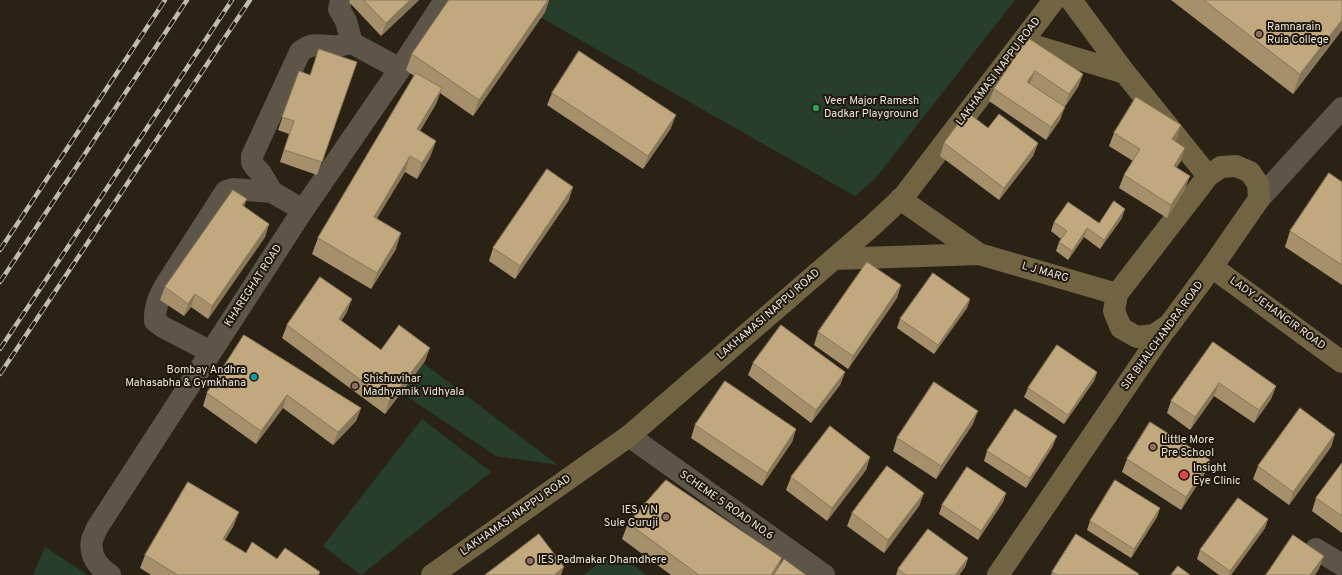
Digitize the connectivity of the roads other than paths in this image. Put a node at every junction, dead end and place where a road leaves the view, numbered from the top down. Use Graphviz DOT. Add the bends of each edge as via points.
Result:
graph roads {
  1 [pos="341,0"];
  2 [pos="445,0"];
  3 [pos="1054,0"];
  4 [pos="1071,0"];
  5 [pos="352,42"];
  6 [pos="1022,42"];
  7 [pos="400,69"];
  8 [pos="1125,73"];
  9 [pos="1342,108"];
  10 [pos="1208,176"];
  11 [pos="272,192"];
  12 [pos="900,199"];
  13 [pos="1259,199"];
  14 [pos="303,210"];
  15 [pos="979,254"];
  16 [pos="834,259"];
  17 [pos="1212,267"];
  18 [pos="1117,294"];
  19 [pos="1169,325"];
  20 [pos="211,352"];
  21 [pos="1342,362"];
  22 [pos="629,436"];
  23 [pos="1316,549"];
  24 [pos="1342,565"];
  25 [pos="110,575"];
  26 [pos="432,575"];
  27 [pos="824,575"];
  28 [pos="998,575"];
  1 -- 5 [label="street" via="340,9"];
  2 -- 7 [label="street, KHAREGHAT ROAD"];
  3 -- 6 [label="street, LAKHAMASI NAPPU ROAD"];
  4 -- 8 [label="street"];
  5 -- 7 [label="street"];
  5 -- 11 [label="street" via="331,46 309,46 300,52 252,156 252,162"];
  6 -- 8 [label="street"];
  6 -- 12 [label="street, LAKHAMASI NAPPU ROAD"];
  7 -- 14 [label="street, KHAREGHAT ROAD"];
  8 -- 10 [label="street"];
  9 -- 13 [label="street, SIR BHALCHANDRA ROAD"];
  10 -- 13 [label="street" via="1221,167 1236,166 1250,172 1258,184"];
  10 -- 18 [label="street"];
  11 -- 14 [label="street"];
  11 -- 20 [label="street" via="232,189 226,191 157,301 155,321"];
  12 -- 15 [label="street, L J MARG"];
  12 -- 16 [label="street, LAKHAMASI NAPPU ROAD"];
  13 -- 17 [label="street, SIR BHALCHANDRA ROAD"];
  14 -- 20 [label="street, KHAREGHAT ROAD"];
  15 -- 16 [label="street"];
  15 -- 18 [label="street, L J MARG"];
  16 -- 22 [label="street, LAKHAMASI NAPPU ROAD"];
  17 -- 19 [label="street, SIR BHALCHANDRA ROAD"];
  17 -- 21 [label="street, LADY JEHANGIR ROAD"];
  18 -- 19 [label="street" via="1114,311 1121,328 1137,337 1154,336"];
  19 -- 28 [label="street, SIR BHALCHANDRA ROAD"];
  20 -- 25 [label="street, KHAREGHAT ROAD" via="92,539 95,561"];
  22 -- 26 [label="street, LAKHAMASI NAPPU ROAD"];
  22 -- 27 [label="street, SCHEME 5 ROAD NO.6"];
  23 -- 24 [label="street"];
}
